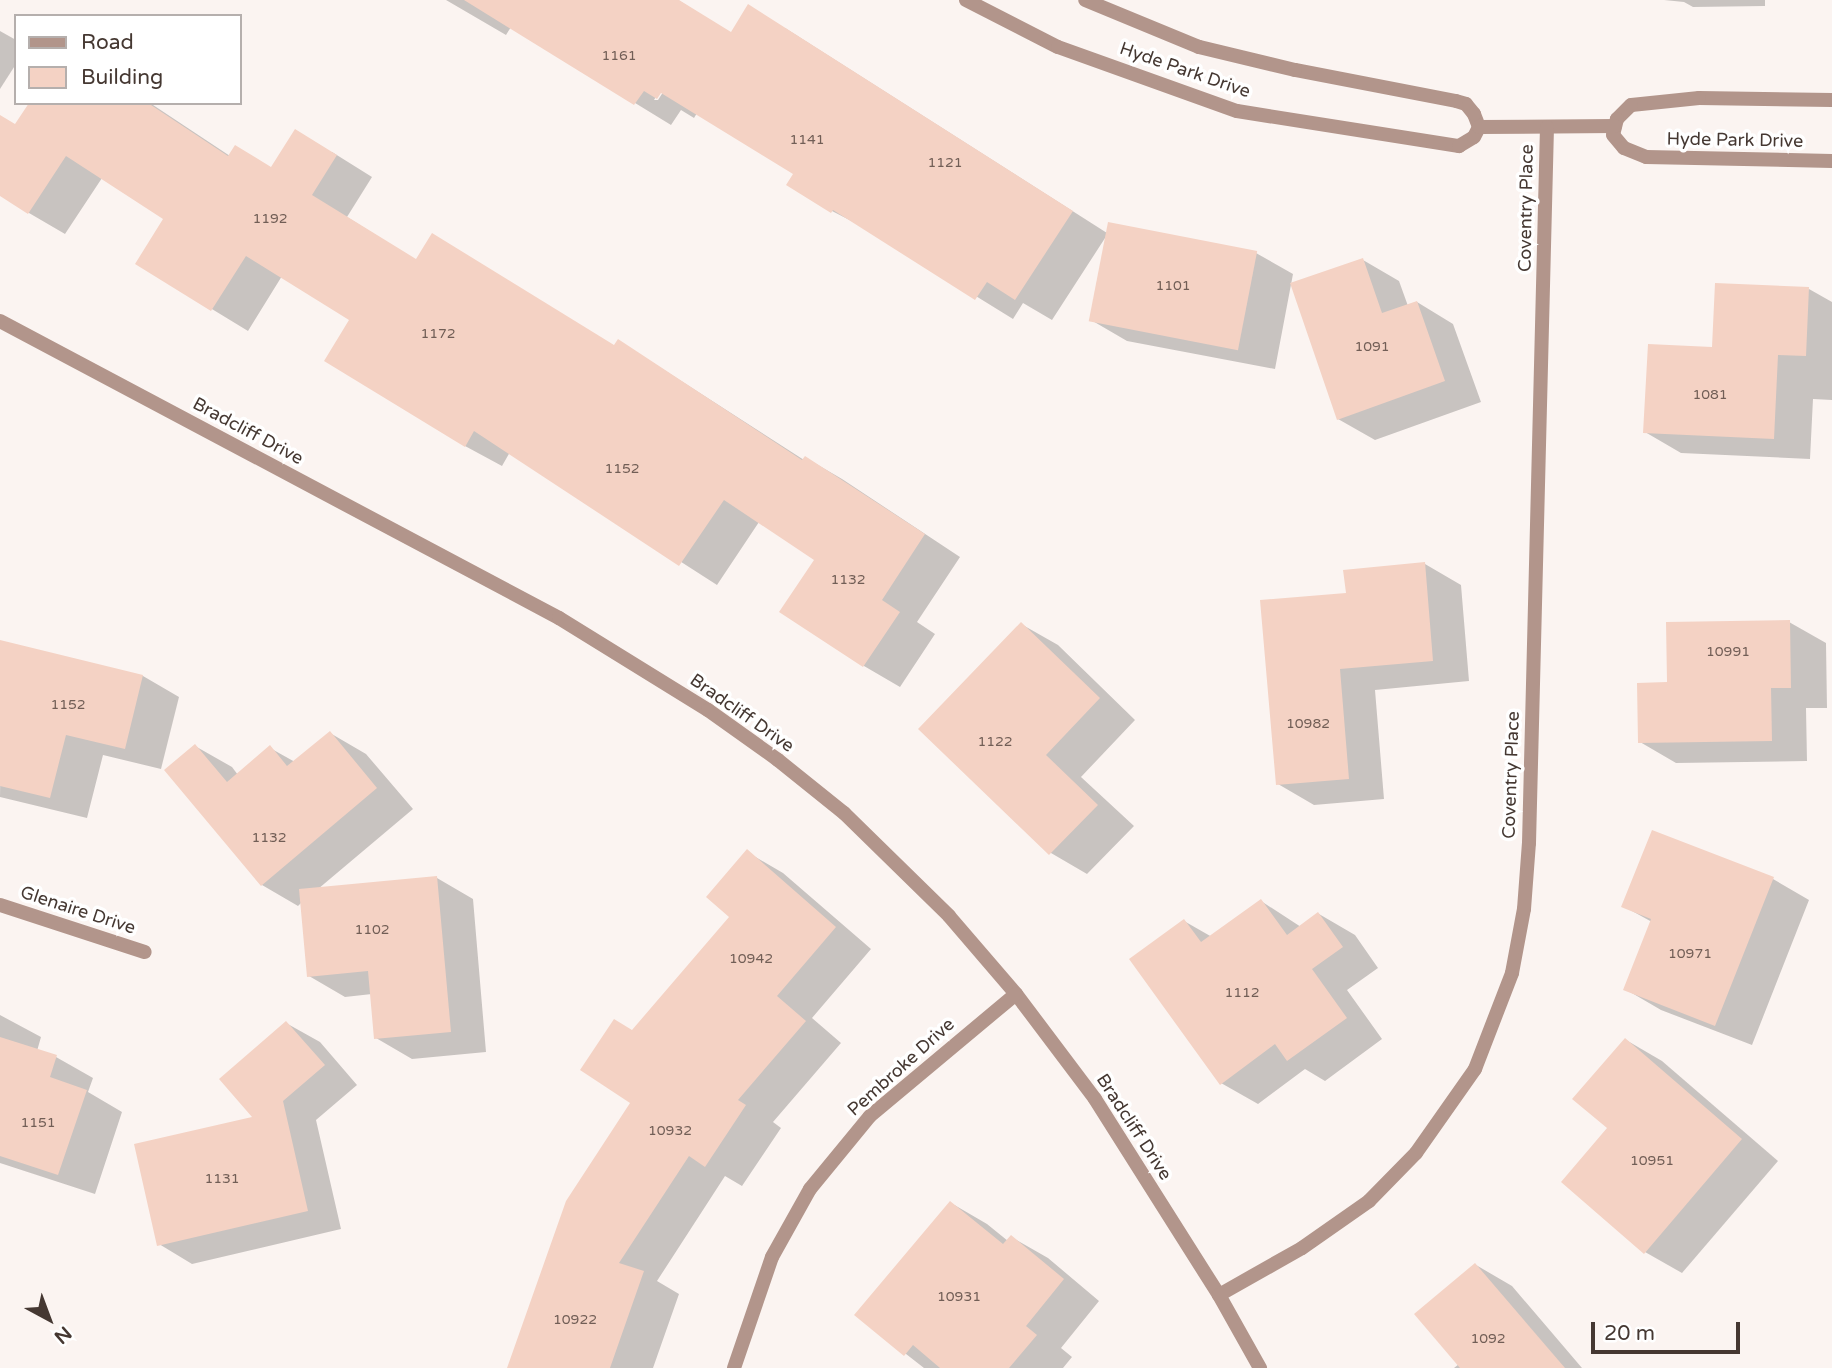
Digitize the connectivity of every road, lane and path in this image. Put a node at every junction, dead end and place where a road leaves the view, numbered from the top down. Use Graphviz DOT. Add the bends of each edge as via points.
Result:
graph roads {
  1 [pos="966,0"];
  2 [pos="1085,0"];
  3 [pos="1832,100"];
  4 [pos="1615,126"];
  5 [pos="1479,127"];
  6 [pos="1547,127"];
  7 [pos="1832,161"];
  8 [pos="0,321"];
  9 [pos="0,905"];
  10 [pos="145,952"];
  11 [pos="1016,994"];
  12 [pos="1219,1296"];
  13 [pos="734,1368"];
  14 [pos="1260,1368"];
  1 -- 5 [label="street, Hyde Park Drive" via="1058,47 1237,111 1459,146 1474,137"];
  2 -- 5 [label="street, Hyde Park Drive" via="1199,47 1466,104"];
  3 -- 4 [label="street" via="1699,98 1631,105"];
  4 -- 6 [label="street"];
  4 -- 7 [label="street, Hyde Park Drive" via="1613,135 1624,149 1646,158"];
  5 -- 6 [label="street"];
  6 -- 12 [label="street, Coventry Place" via="1529,843 1524,909 1512,973 1475,1069 1416,1153 1369,1201 1302,1248"];
  8 -- 11 [label="street, Bradcliff Drive" via="559,618 708,710 778,760 880,846"];
  9 -- 10 [label="street, Glenaire Drive"];
  11 -- 12 [label="street, Bradcliff Drive" via="1095,1099"];
  11 -- 13 [label="street, Pembroke Drive" via="870,1116 810,1189 772,1257"];
  12 -- 14 [label="street, Bradcliff Drive"];
}
